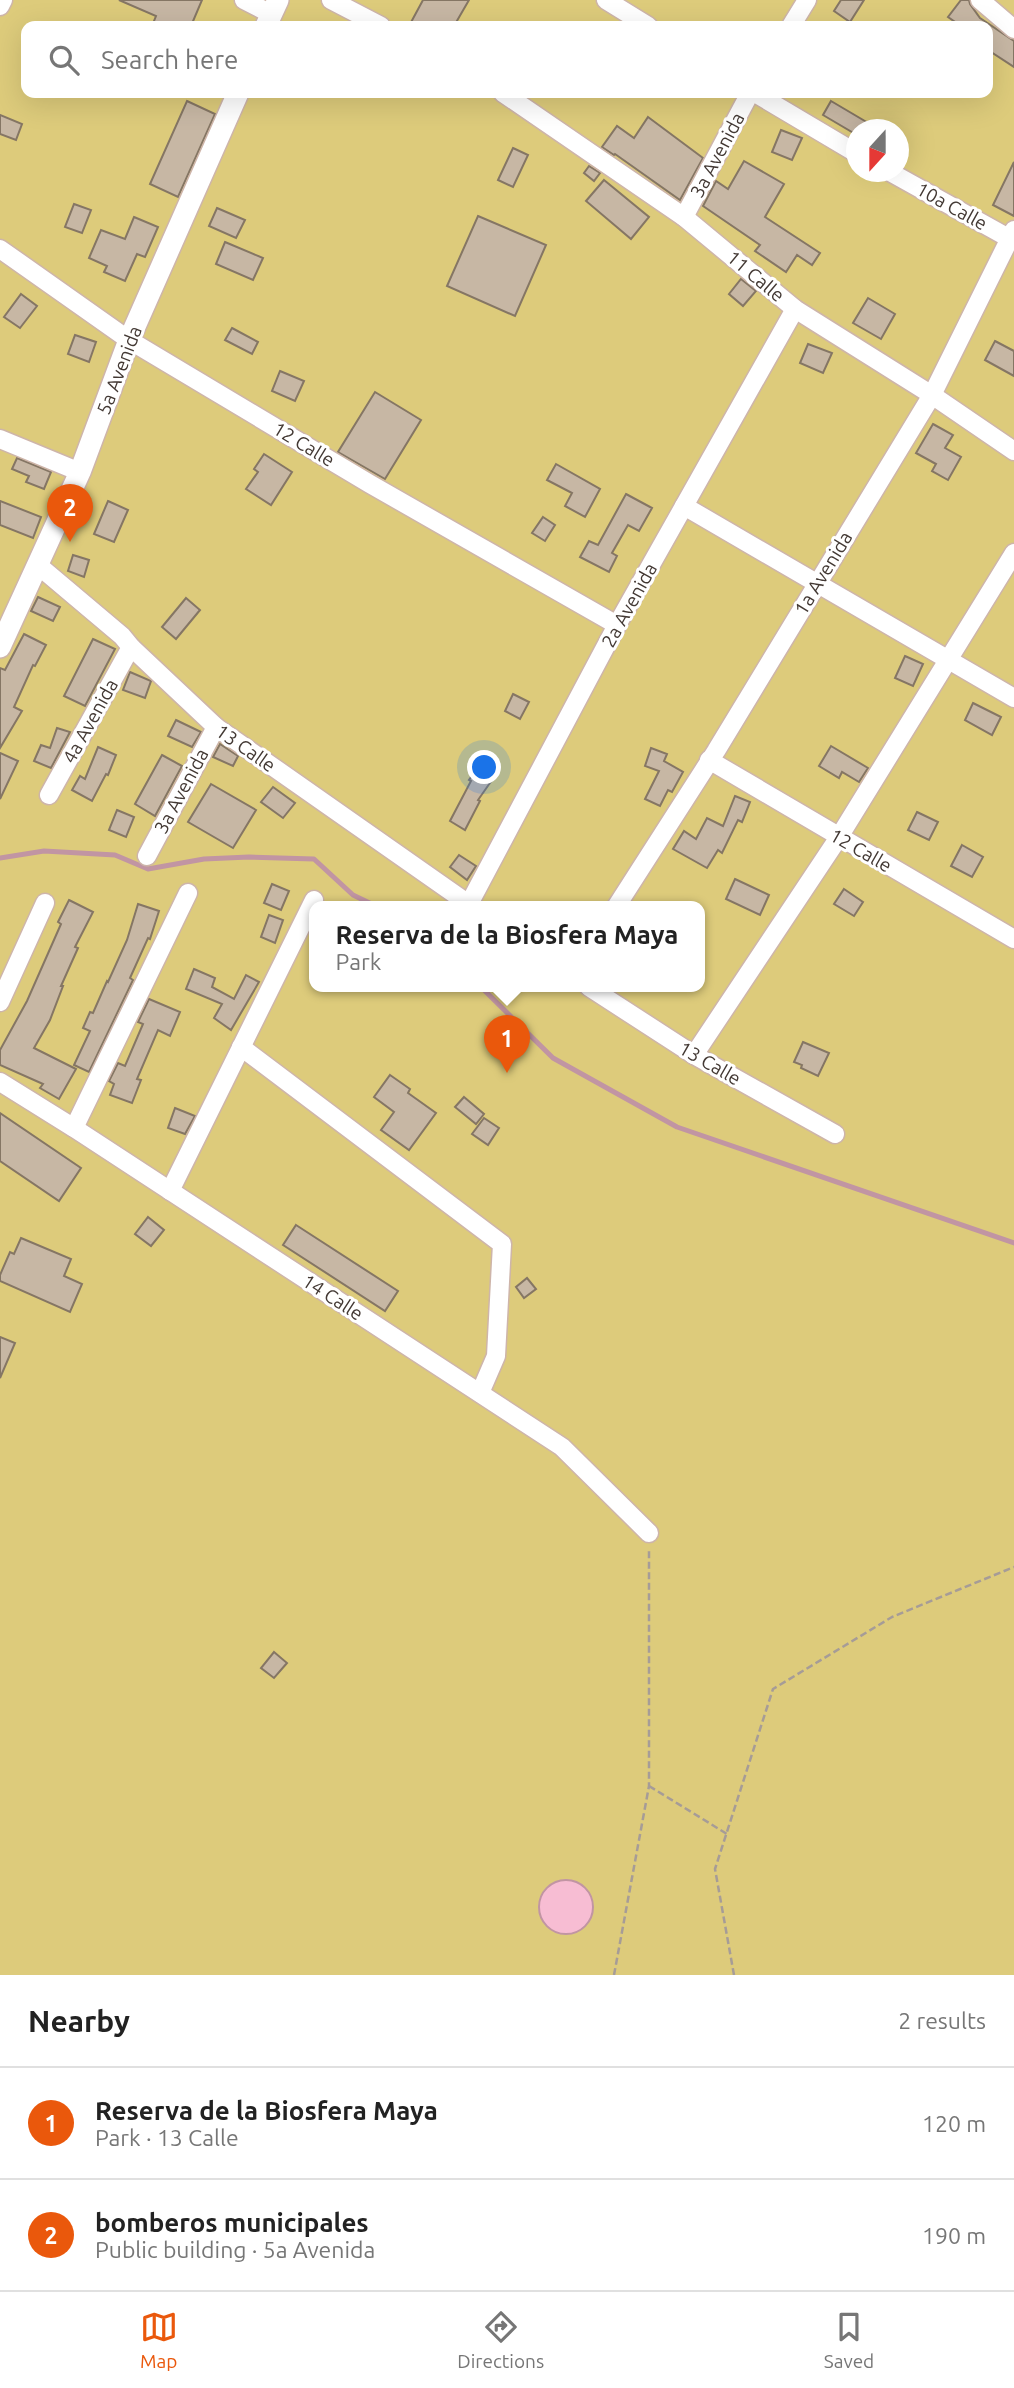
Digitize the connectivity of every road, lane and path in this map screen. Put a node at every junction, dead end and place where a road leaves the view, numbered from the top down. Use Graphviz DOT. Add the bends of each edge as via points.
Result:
graph roads {
  1 [pos="2,0"];
  2 [pos="244,0"];
  3 [pos="331,0"];
  4 [pos="606,0"];
  5 [pos="807,0"];
  6 [pos="980,0"];
  7 [pos="0,6"];
  8 [pos="272,13"];
  9 [pos="371,21"];
  10 [pos="640,21"];
  11 [pos="793,21"];
  12 [pos="1014,29"];
  13 [pos="236,98"];
  14 [pos="510,98"];
  15 [pos="750,98"];
  16 [pos="762,98"];
  17 [pos="846,147"];
  18 [pos="909,182"];
  19 [pos="684,217"];
  20 [pos="1012,236"];
  21 [pos="0,249"];
  22 [pos="795,309"];
  23 [pos="129,340"];
  24 [pos="932,395"];
  25 [pos="0,439"];
  26 [pos="1014,451"];
  27 [pos="80,472"];
  28 [pos="684,506"];
  29 [pos="1014,553"];
  30 [pos="38,566"];
  31 [pos="817,583"];
  32 [pos="617,625"];
  33 [pos="3,634"];
  34 [pos="131,648"];
  35 [pos="949,660"];
  36 [pos="1014,698"];
  37 [pos="216,727"];
  38 [pos="709,760"];
  39 [pos="49,795"];
  40 [pos="839,837"];
  41 [pos="147,856"];
  42 [pos="188,893"];
  43 [pos="465,901"];
  44 [pos="473,901"];
  45 [pos="620,901"];
  46 [pos="45,903"];
  47 [pos="309,910"];
  48 [pos="1014,939"];
  49 [pos="597,992"];
  50 [pos="0,1002"];
  51 [pos="241,1047"];
  52 [pos="694,1055"];
  53 [pos="0,1082"];
  54 [pos="74,1128"];
  55 [pos="835,1134"];
  56 [pos="170,1191"];
  57 [pos="480,1393"];
  58 [pos="649,1533"];
  59 [pos="1014,1567"];
  60 [pos="649,1786"];
  61 [pos="727,1833"];
  62 [pos="614,1975"];
  63 [pos="734,1975"];
  1 -- 7 [label="street"];
  2 -- 8 [label="street"];
  3 -- 9 [label="street"];
  4 -- 10 [label="street"];
  5 -- 11 [label="street"];
  6 -- 12 [label="street"];
  13 -- 23 [label="street, 5a Avenida"];
  14 -- 19 [label="street, 11 Calle"];
  15 -- 19 [label="street, 3a Avenida"];
  16 -- 17 [label="street"];
  18 -- 20 [label="street, 10a Calle"];
  19 -- 22 [label="street, 11 Calle"];
  20 -- 24 [label="street, 1a Avenida"];
  21 -- 23 [label="street, 12 Calle"];
  22 -- 24 [label="street, 11 Calle"];
  22 -- 28 [label="street, 2a Avenida"];
  23 -- 27 [label="street, 5a Avenida"];
  23 -- 32 [label="street, 12 Calle"];
  24 -- 26 [label="street, 11 Calle"];
  24 -- 31 [label="street, 1a Avenida"];
  25 -- 27 [label="street"];
  27 -- 30 [label="street, 5a Avenida"];
  28 -- 31 [label="street"];
  28 -- 32 [label="street, 2a Avenida"];
  29 -- 35 [label="street"];
  30 -- 33 [label="street, 5a Avenida"];
  30 -- 34 [label="street, 13 Calle"];
  31 -- 35 [label="street"];
  31 -- 38 [label="street, 1a Avenida"];
  32 -- 44 [label="street, 2a Avenida"];
  34 -- 37 [label="street, 13 Calle"];
  34 -- 39 [label="street, 4a Avenida"];
  35 -- 36 [label="street"];
  35 -- 40 [label="street"];
  37 -- 41 [label="street, 3a Avenida"];
  37 -- 43 [label="street, 13 Calle"];
  38 -- 40 [label="street, 12 Calle"];
  38 -- 45 [label="street, 1a Avenida"];
  40 -- 48 [label="street, 12 Calle"];
  40 -- 52 [label="street"];
  42 -- 54 [label="street"];
  46 -- 50 [label="street"];
  47 -- 51 [label="street"];
  49 -- 52 [label="street, 13 Calle"];
  51 -- 56 [label="street"];
  51 -- 57 [label="street" via="502,1244 496,1356"];
  52 -- 55 [label="street, 13 Calle"];
  53 -- 54 [label="street, 14 Calle"];
  54 -- 56 [label="street, 14 Calle"];
  56 -- 57 [label="street, 14 Calle"];
  57 -- 58 [label="street, 14 Calle" via="562,1447"];
  58 -- 60 [label="path"];
  59 -- 61 [label="path" via="892,1617 773,1689"];
  60 -- 61 [label="path"];
  60 -- 62 [label="path"];
  61 -- 63 [label="path" via="715,1869"];
}
